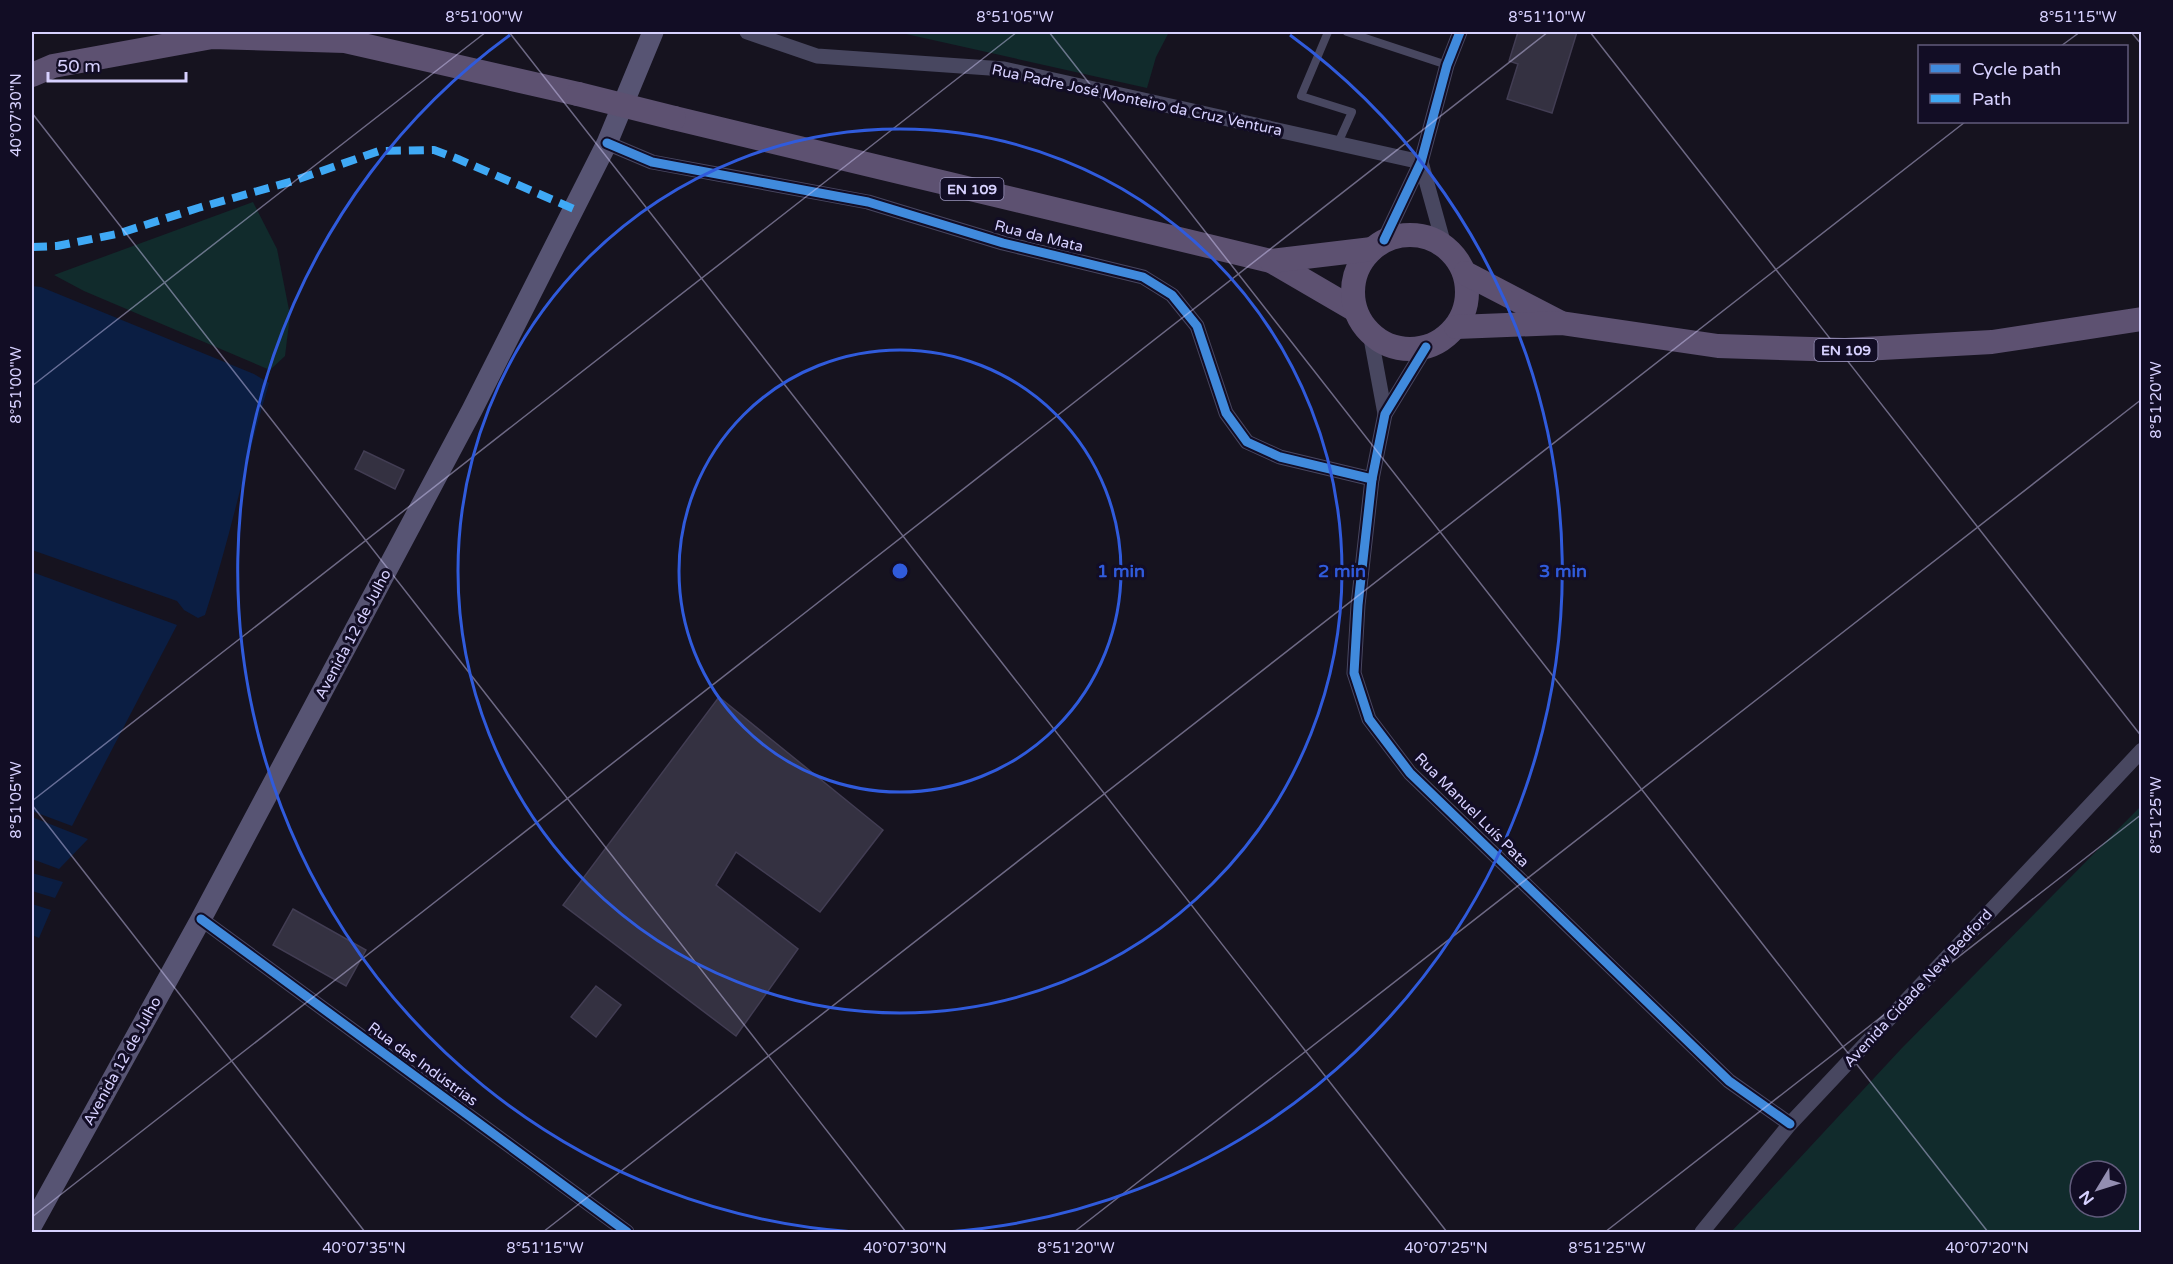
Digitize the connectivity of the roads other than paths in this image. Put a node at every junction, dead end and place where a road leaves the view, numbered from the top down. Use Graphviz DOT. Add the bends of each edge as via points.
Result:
graph roads {
  1 [pos="653,32"];
  2 [pos="747,32"];
  3 [pos="1328,32"];
  4 [pos="1347,32"];
  5 [pos="1460,32"];
  6 [pos="1447,65"];
  7 [pos="32,75"];
  8 [pos="607,143"];
  9 [pos="1338,143"];
  10 [pos="1421,162"];
  11 [pos="1378,245"];
  12 [pos="1444,245"];
  13 [pos="1271,261"];
  14 [pos="1465,273"];
  15 [pos="1355,310"];
  16 [pos="2138,319"];
  17 [pos="1561,323"];
  18 [pos="1456,327"];
  19 [pos="1370,333"];
  20 [pos="1426,347"];
  21 [pos="1386,414"];
  22 [pos="1372,478"];
  23 [pos="2142,750"];
  24 [pos="201,919"];
  25 [pos="1790,1124"];
  26 [pos="32,1225"];
  27 [pos="627,1233"];
  28 [pos="1702,1233"];
  1 -- 8 [label="main road, Avenida 12 de Julho"];
  2 -- 9 [label="street, Rua Padre José Monteiro da Cruz Ventura" via="817,56 1004,69"];
  3 -- 9 [label="lane" via="1301,96 1353,112"];
  4 -- 6 [label="lane"];
  5 -- 6 [label="street"];
  6 -- 10 [label="street"];
  7 -- 13 [label="main road, EN 109, bridge" via="53,66 212,37 345,41"];
  8 -- 22 [label="street, Rua da Mata" via="652,162 868,202 1003,243 1143,277 1172,294 1197,326 1226,413 1247,442 1280,457"];
  8 -- 24 [label="main road, Avenida 12 de Julho" via="472,410"];
  9 -- 10 [label="street, Rua Padre José Monteiro da Cruz Ventura"];
  10 -- 11 [label="street"];
  10 -- 12 [label="street"];
  11 -- 12 [label="main road" via="1399,235 1414,235"];
  11 -- 13 [label="main road"];
  11 -- 15 [label="main road" via="1361,261 1354,277"];
  12 -- 14 [label="main road"];
  13 -- 15 [label="main road"];
  14 -- 17 [label="main road"];
  14 -- 18 [label="main road" via="1465,310"];
  15 -- 19 [label="main road"];
  16 -- 17 [label="main road, EN 109" via="1992,342 1845,350 1718,346"];
  17 -- 18 [label="main road"];
  18 -- 20 [label="main road" via="1443,340"];
  19 -- 20 [label="main road" via="1386,344 1406,349"];
  19 -- 21 [label="street"];
  20 -- 21 [label="street"];
  21 -- 22 [label="street, Rua Manuel Luís Pata"];
  22 -- 25 [label="street, Rua Manuel Luís Pata" via="1354,674 1369,718 1410,773 1729,1081"];
  23 -- 25 [label="street, Avenida Cidade New Bedford"];
  24 -- 26 [label="main road, Avenida 12 de Julho"];
  24 -- 27 [label="street, Rua das Indústrias"];
  25 -- 28 [label="street, Avenida Cidade New Bedford"];
}
